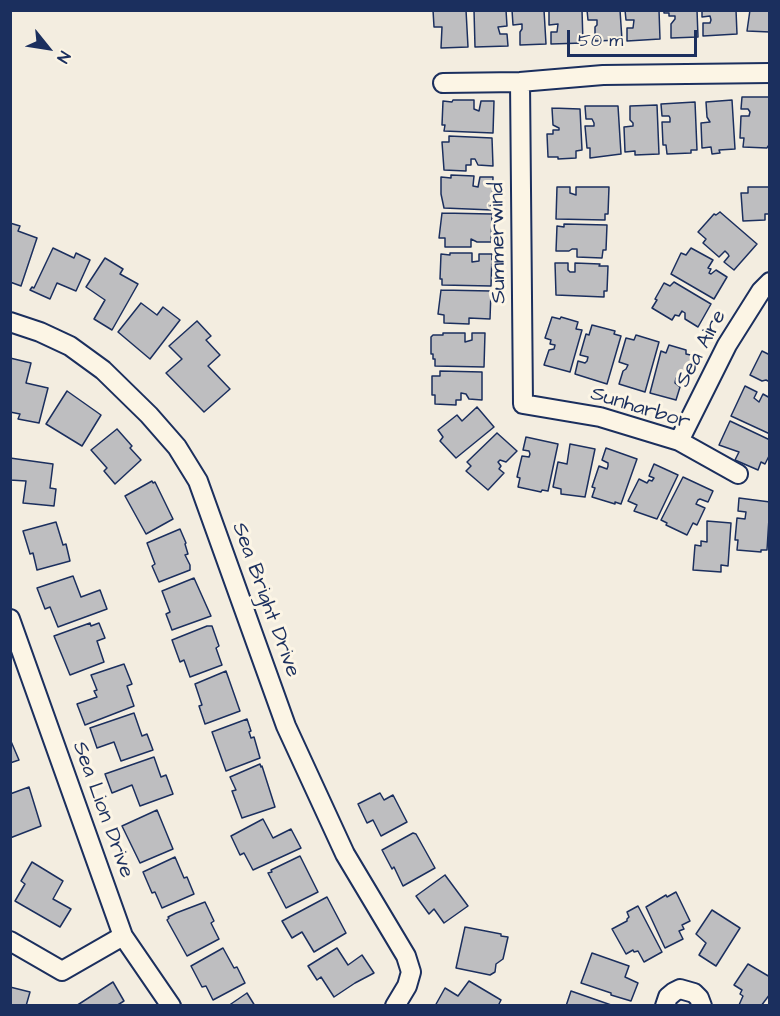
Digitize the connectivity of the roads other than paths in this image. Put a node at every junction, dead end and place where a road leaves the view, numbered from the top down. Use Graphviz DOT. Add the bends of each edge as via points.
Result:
graph roads {
  1 [pos="770,73"];
  2 [pos="520,82"];
  3 [pos="443,83"];
  4 [pos="770,282"];
  5 [pos="10,322"];
  6 [pos="523,404"];
  7 [pos="679,441"];
  8 [pos="738,474"];
  9 [pos="10,619"];
  10 [pos="123,936"];
  11 [pos="10,941"];
  12 [pos="171,1005"];
  13 [pos="395,1005"];
  14 [pos="665,1005"];
  15 [pos="702,1005"];
  1 -- 2 [label="street" via="603,75"];
  2 -- 3 [label="street"];
  2 -- 6 [label="street, Summerwind"];
  4 -- 7 [label="street, Sea Aire" via="727,345"];
  5 -- 13 [label="street, Sea Bright Drive" via="70,346 103,370 177,447 198,481 286,726 345,854 406,956 411,972"];
  6 -- 7 [label="street, Sunharbor" via="600,417"];
  7 -- 8 [label="street, Sunharbor"];
  9 -- 10 [label="street, Sea Lion Drive"];
  10 -- 11 [label="street" via="62,970"];
  10 -- 12 [label="street, Sea Lion Drive"];
  14 -- 15 [label="street" via="680,989 694,993"];
}
